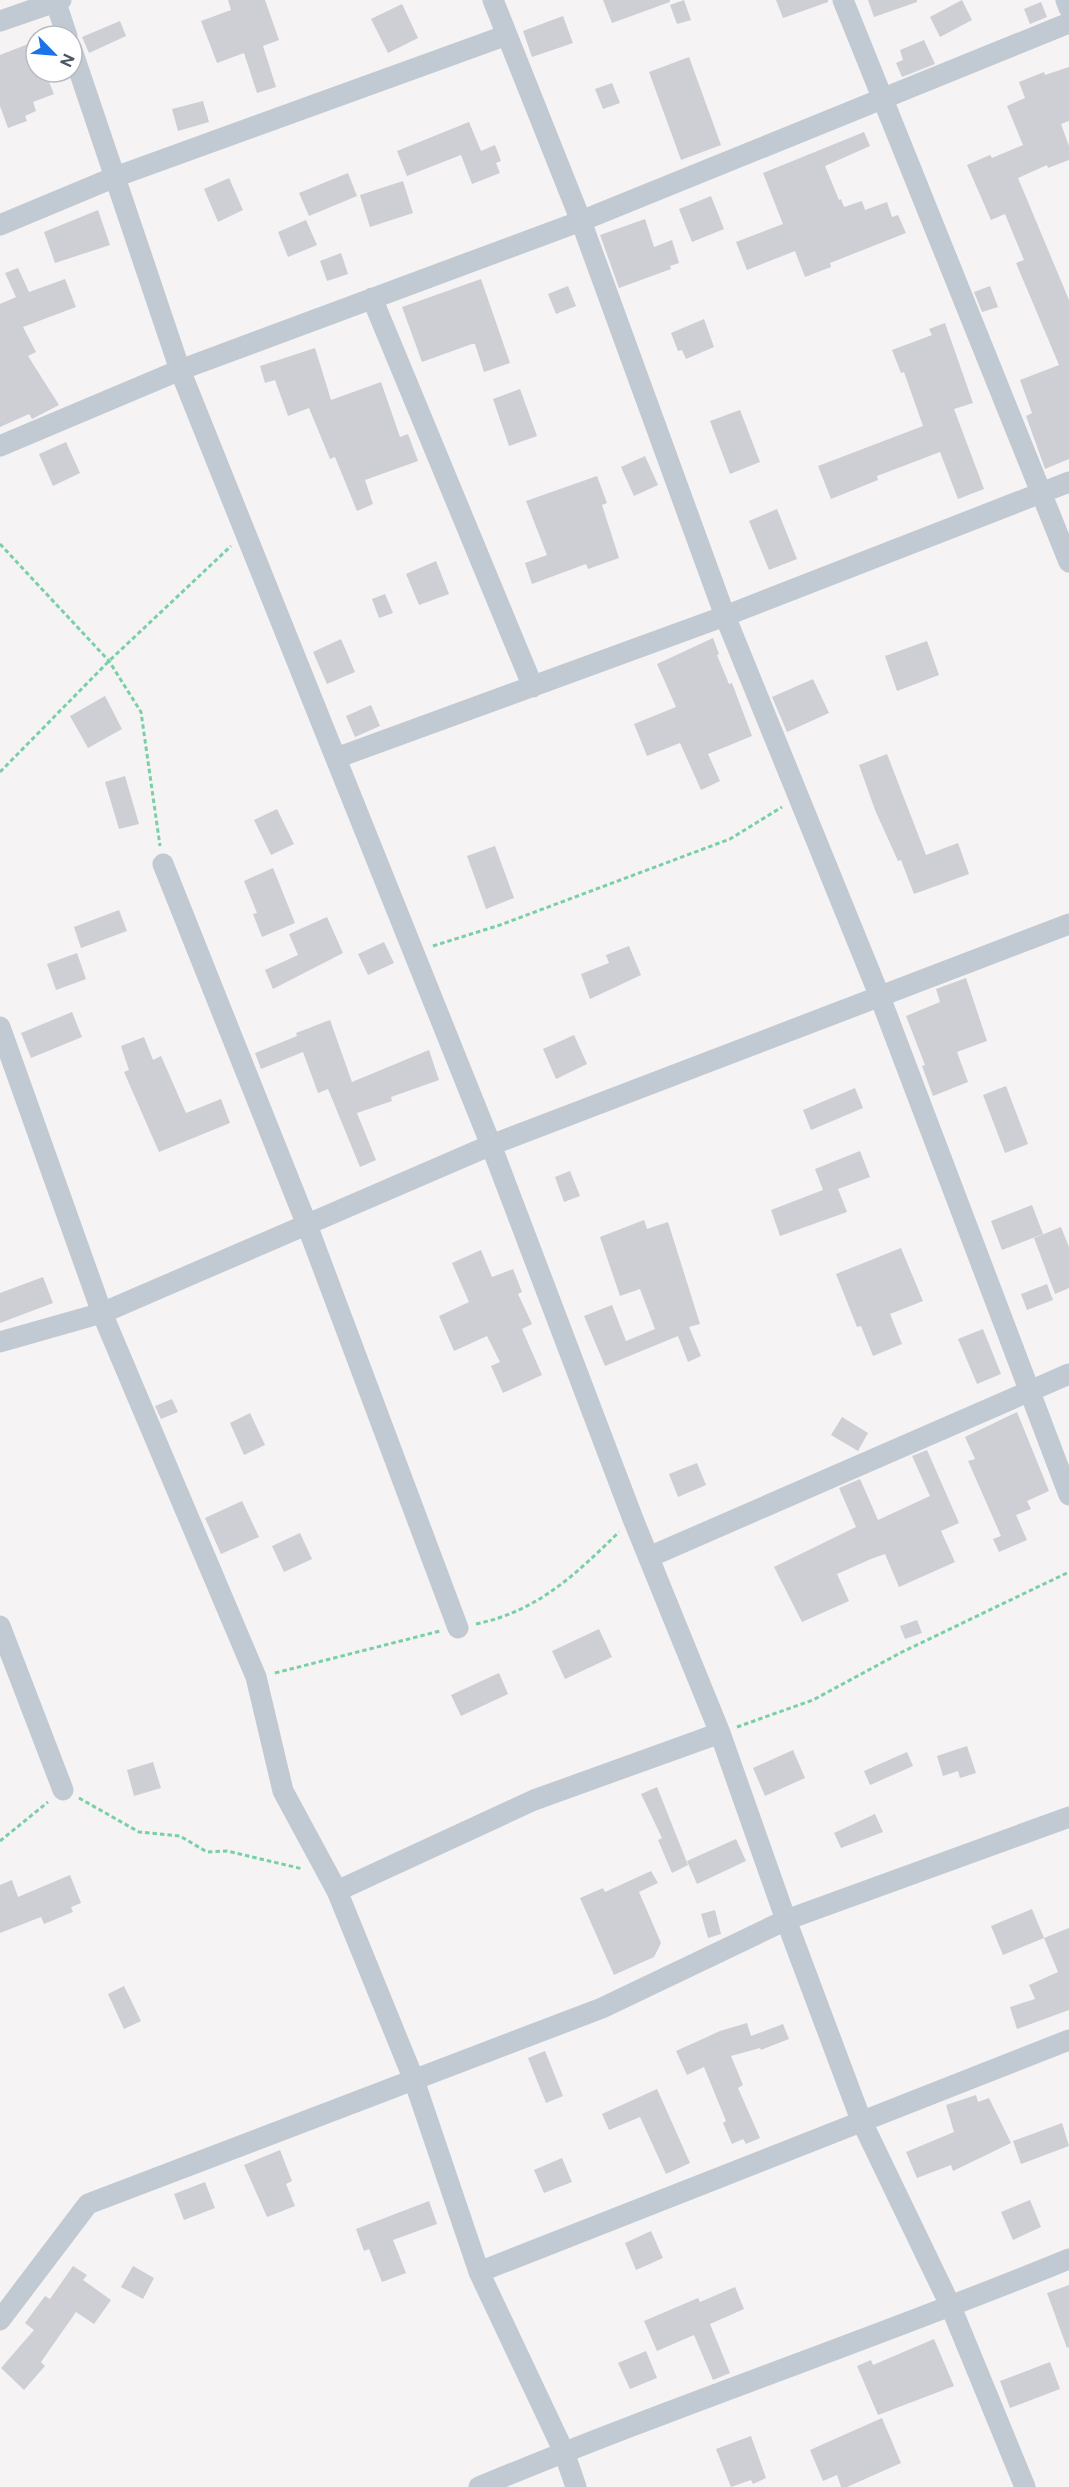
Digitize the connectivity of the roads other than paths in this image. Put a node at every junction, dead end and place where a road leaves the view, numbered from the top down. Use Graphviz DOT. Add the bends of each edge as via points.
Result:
graph roads {
  1 [pos="493,0"];
  2 [pos="843,0"];
  3 [pos="1066,0"];
  4 [pos="57,1"];
  5 [pos="1069,8"];
  6 [pos="0,21"];
  7 [pos="1069,23"];
  8 [pos="64,24"];
  9 [pos="507,35"];
  10 [pos="84,84"];
  11 [pos="883,98"];
  12 [pos="115,177"];
  13 [pos="581,221"];
  14 [pos="0,225"];
  15 [pos="372,298"];
  16 [pos="180,370"];
  17 [pos="0,446"];
  18 [pos="1069,482"];
  19 [pos="1043,492"];
  20 [pos="1069,562"];
  21 [pos="725,616"];
  22 [pos="533,687"];
  23 [pos="336,758"];
  24 [pos="163,864"];
  25 [pos="1069,924"];
  26 [pos="880,997"];
  27 [pos="0,1028"];
  28 [pos="491,1144"];
  29 [pos="307,1225"];
  30 [pos="102,1313"];
  31 [pos="0,1342"];
  32 [pos="1069,1374"];
  33 [pos="1028,1390"];
  34 [pos="1069,1495"];
  35 [pos="649,1557"];
  36 [pos="0,1626"];
  37 [pos="458,1628"];
  38 [pos="720,1733"];
  39 [pos="63,1790"];
  40 [pos="1069,1817"];
  41 [pos="337,1892"];
  42 [pos="786,1920"];
  43 [pos="1069,2040"];
  44 [pos="414,2080"];
  45 [pos="861,2120"];
  46 [pos="1069,2259"];
  47 [pos="479,2272"];
  48 [pos="951,2307"];
  49 [pos="0,2320"];
  50 [pos="564,2452"];
  51 [pos="479,2487"];
  52 [pos="576,2487"];
  53 [pos="1025,2487"];
  1 -- 9 [label="street"];
  2 -- 11 [label="street"];
  3 -- 5 [label="street"];
  4 -- 6 [label="street"];
  4 -- 8 [label="street"];
  7 -- 11 [label="street"];
  9 -- 12 [label="street"];
  9 -- 13 [label="street"];
  10 -- 12 [label="street"];
  11 -- 13 [label="street"];
  11 -- 19 [label="street"];
  12 -- 14 [label="street"];
  12 -- 16 [label="street"];
  13 -- 15 [label="street"];
  13 -- 21 [label="street"];
  15 -- 16 [label="street"];
  15 -- 22 [label="street"];
  16 -- 17 [label="street"];
  16 -- 23 [label="street"];
  18 -- 19 [label="street"];
  19 -- 20 [label="street"];
  19 -- 21 [label="street"];
  21 -- 22 [label="street"];
  21 -- 26 [label="street"];
  22 -- 23 [label="street"];
  23 -- 28 [label="street"];
  24 -- 29 [label="street"];
  25 -- 26 [label="street"];
  26 -- 28 [label="street"];
  26 -- 33 [label="street"];
  27 -- 30 [label="street"];
  28 -- 29 [label="street"];
  28 -- 35 [label="street"];
  29 -- 30 [label="street"];
  29 -- 37 [label="street"];
  30 -- 31 [label="street"];
  30 -- 41 [label="street" via="256,1677 283,1791"];
  32 -- 33 [label="street"];
  33 -- 34 [label="street"];
  33 -- 35 [label="street"];
  35 -- 38 [label="street"];
  36 -- 39 [label="street"];
  38 -- 41 [label="street" via="534,1800"];
  38 -- 42 [label="street"];
  40 -- 42 [label="street"];
  41 -- 44 [label="street"];
  42 -- 44 [label="street" via="602,2008"];
  42 -- 45 [label="street"];
  43 -- 45 [label="street"];
  44 -- 47 [label="street"];
  44 -- 49 [label="street" via="88,2204"];
  45 -- 47 [label="street"];
  45 -- 48 [label="street"];
  46 -- 48 [label="street"];
  47 -- 50 [label="street"];
  48 -- 50 [label="street"];
  48 -- 53 [label="street"];
  50 -- 51 [label="street"];
  50 -- 52 [label="street"];
}
